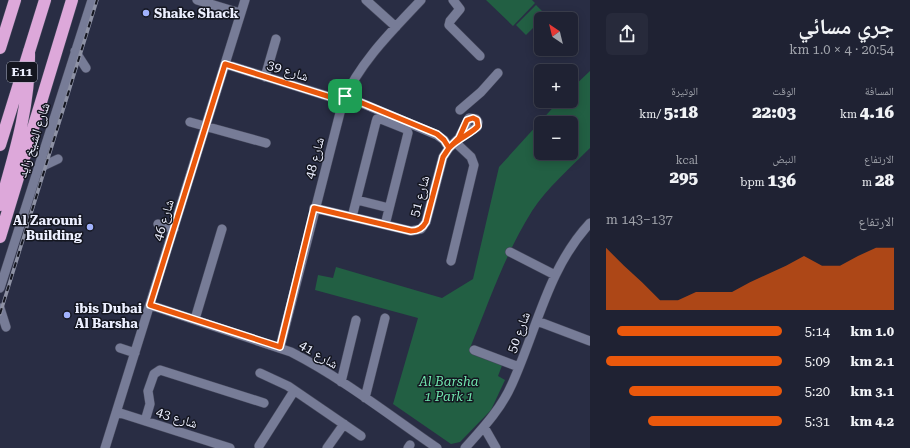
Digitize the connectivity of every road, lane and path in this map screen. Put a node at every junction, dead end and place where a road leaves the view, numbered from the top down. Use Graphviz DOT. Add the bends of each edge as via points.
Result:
graph roads {
  1 [pos="15,0"];
  2 [pos="45,0"];
  3 [pos="72,0"];
  4 [pos="92,0"];
  5 [pos="197,0"];
  6 [pos="245,0"];
  7 [pos="366,0"];
  8 [pos="421,0"];
  9 [pos="453,0"];
  10 [pos="240,13"];
  11 [pos="396,26"];
  12 [pos="276,39"];
  13 [pos="0,48"];
  14 [pos="29,51"];
  15 [pos="75,51"];
  16 [pos="480,56"];
  17 [pos="225,64"];
  18 [pos="86,68"];
  19 [pos="498,73"];
  20 [pos="265,76"];
  21 [pos="344,99"];
  22 [pos="190,122"];
  23 [pos="206,126"];
  24 [pos="266,143"];
  25 [pos="454,143"];
  26 [pos="0,145"];
  27 [pos="58,159"];
  28 [pos="39,168"];
  29 [pos="356,200"];
  30 [pos="0,205"];
  31 [pos="314,208"];
  32 [pos="389,208"];
  33 [pos="352,217"];
  34 [pos="590,223"];
  35 [pos="158,224"];
  36 [pos="385,225"];
  37 [pos="174,229"];
  38 [pos="222,229"];
  39 [pos="0,237"];
  40 [pos="510,252"];
  41 [pos="451,261"];
  42 [pos="554,274"];
  43 [pos="0,288"];
  44 [pos="150,305"];
  45 [pos="0,308"];
  46 [pos="385,318"];
  47 [pos="194,319"];
  48 [pos="356,320"];
  49 [pos="537,321"];
  50 [pos="6,327"];
  51 [pos="590,341"];
  52 [pos="280,347"];
  53 [pos="120,348"];
  54 [pos="474,350"];
  55 [pos="135,353"];
  56 [pos="519,367"];
  57 [pos="260,373"];
  58 [pos="341,382"];
  59 [pos="294,390"];
  60 [pos="365,398"];
  61 [pos="264,403"];
  62 [pos="117,412"];
  63 [pos="145,421"];
  64 [pos="344,424"];
  65 [pos="484,427"];
  66 [pos="361,436"];
  67 [pos="259,446"];
  68 [pos="106,448"];
  69 [pos="230,448"];
  70 [pos="327,448"];
  71 [pos="437,448"];
  72 [pos="465,448"];
  73 [pos="496,448"];
  1 -- 13 [label="highway, E11"];
  2 -- 14 [label="highway, E11"];
  3 -- 39 [label="highway"];
  4 -- 15 [label="street, شارع الشيخ زايد"];
  5 -- 10 [label="street"];
  6 -- 10 [label="street, شارع 46"];
  7 -- 11 [label="street"];
  8 -- 11 [label="street, شارع 48"];
  9 -- 16 [label="street" via="460,9 450,20 449,25"];
  10 -- 17 [label="street, شارع 46"];
  11 -- 21 [label="street, شارع 48" via="368,58"];
  12 -- 20 [label="street"];
  14 -- 26 [label="highway, E11"];
  14 -- 30 [label="highway" via="24,120"];
  15 -- 18 [label="street"];
  15 -- 28 [label="street, شارع الشيخ زايد"];
  17 -- 20 [label="street, شارع 39"];
  17 -- 23 [label="street, شارع 46"];
  19 -- 25 [label="street" via="481,92 462,107 477,120 477,127"];
  20 -- 21 [label="street, شارع 39"];
  21 -- 25 [label="street, شارع 39" via="437,134 444,140"];
  21 -- 31 [label="street, شارع 48"];
  22 -- 23 [label="street"];
  23 -- 24 [label="street"];
  23 -- 37 [label="street, شارع 46"];
  25 -- 36 [label="street, شارع 51" via="441,163 423,227 411,231"];
  25 -- 41 [label="street, شارع 39" via="472,157 474,164"];
  27 -- 28 [label="street"];
  28 -- 43 [label="street, شارع الشيخ زايد"];
  29 -- 32 [label="street"];
  29 -- 32 [label="street" via="376,122 381,118 408,132"];
  29 -- 33 [label="street"];
  31 -- 33 [label="street, شارع 51"];
  31 -- 52 [label="street, شارع 48"];
  32 -- 36 [label="street"];
  33 -- 36 [label="street, شارع 51"];
  34 -- 42 [label="street, شارع 50" via="572,245"];
  35 -- 37 [label="street"];
  37 -- 44 [label="street, شارع 46"];
  38 -- 47 [label="street"];
  40 -- 42 [label="street"];
  42 -- 49 [label="street, شارع 50"];
  44 -- 47 [label="street, شارع 41"];
  44 -- 55 [label="street, شارع 46"];
  45 -- 50 [label="street"];
  46 -- 60 [label="street"];
  47 -- 52 [label="street, شارع 41"];
  48 -- 58 [label="street"];
  49 -- 51 [label="street"];
  49 -- 56 [label="street, شارع 50"];
  52 -- 58 [label="street, شارع 41" via="312,363"];
  53 -- 55 [label="street"];
  54 -- 56 [label="street"];
  55 -- 62 [label="street, شارع 46"];
  56 -- 65 [label="street, شارع 50" via="505,397"];
  57 -- 59 [label="street"];
  58 -- 60 [label="street, شارع 41"];
  59 -- 64 [label="street"];
  59 -- 67 [label="street"];
  60 -- 71 [label="street, شارع 41"];
  61 -- 63 [label="street" via="160,370 155,372 148,391 150,404"];
  62 -- 63 [label="street, شارع 43"];
  62 -- 68 [label="street, شارع 46"];
  63 -- 69 [label="street, شارع 43"];
  64 -- 66 [label="street"];
  64 -- 70 [label="street"];
  65 -- 72 [label="street, شارع 50"];
  65 -- 73 [label="street"];
}
